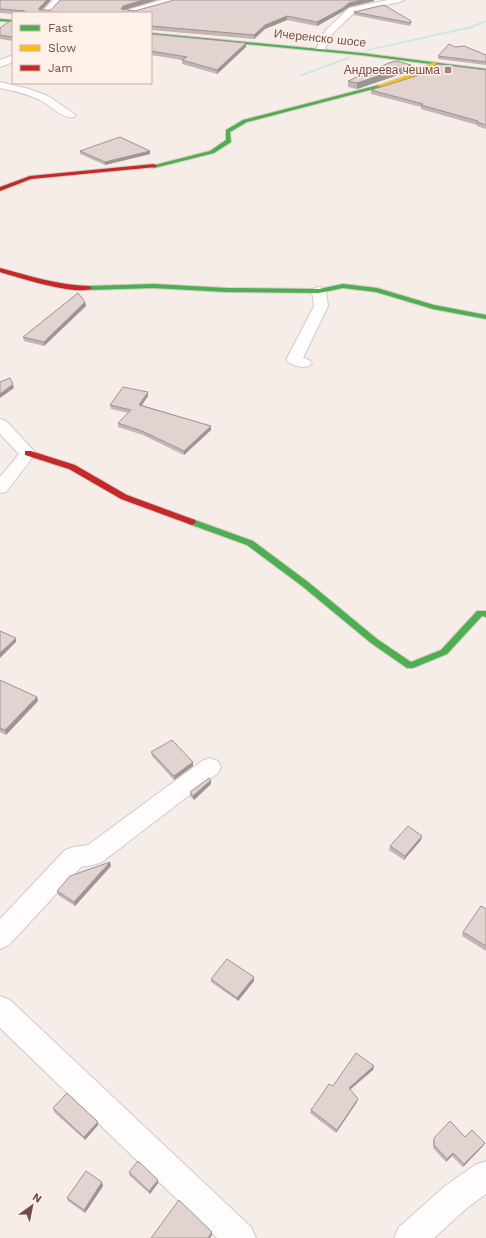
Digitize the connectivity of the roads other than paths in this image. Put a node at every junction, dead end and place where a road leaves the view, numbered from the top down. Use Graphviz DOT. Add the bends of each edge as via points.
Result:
graph roads {
  1 [pos="58,0"];
  2 [pos="172,0"];
  3 [pos="400,0"];
  4 [pos="46,12"];
  5 [pos="130,12"];
  6 [pos="0,20"];
  7 [pos="12,21"];
  8 [pos="152,34"];
  9 [pos="321,49"];
  10 [pos="12,58"];
  11 [pos="435,62"];
  12 [pos="0,64"];
  13 [pos="484,69"];
  14 [pos="0,84"];
  15 [pos="71,115"];
  16 [pos="0,189"];
  17 [pos="0,270"];
  18 [pos="320,291"];
  19 [pos="486,317"];
  20 [pos="304,363"];
  21 [pos="0,424"];
  22 [pos="28,453"];
  23 [pos="0,488"];
  24 [pos="484,611"];
  25 [pos="210,767"];
  26 [pos="0,937"];
  27 [pos="0,1009"];
  28 [pos="486,1176"];
  29 [pos="240,1238"];
  30 [pos="410,1238"];
  1 -- 4 [label="street"];
  2 -- 5 [label="street"];
  3 -- 9 [label="street" via="352,10 328,33"];
  6 -- 7 [label="street"];
  8 -- 9 [label="street, Ичеренско шосе"];
  9 -- 11 [label="street, Ичеренско шосе"];
  10 -- 12 [label="street"];
  11 -- 13 [label="street, Ичеренско шосе"];
  11 -- 16 [label="street" via="411,76 361,92 245,121 228,131 229,141 212,152 159,165 30,178"];
  14 -- 15 [label="street" via="44,98"];
  17 -- 18 [label="street" via="70,288 153,286"];
  18 -- 19 [label="street" via="343,286 377,290 433,307"];
  18 -- 20 [label="street" via="321,306 294,360"];
  21 -- 22 [label="street"];
  22 -- 23 [label="street"];
  22 -- 24 [label="street" via="72,467 124,497 250,543 374,641 410,666 444,652"];
  25 -- 26 [label="street" via="93,855 74,857"];
  27 -- 29 [label="street"];
  28 -- 30 [label="street" via="456,1197"];
}
